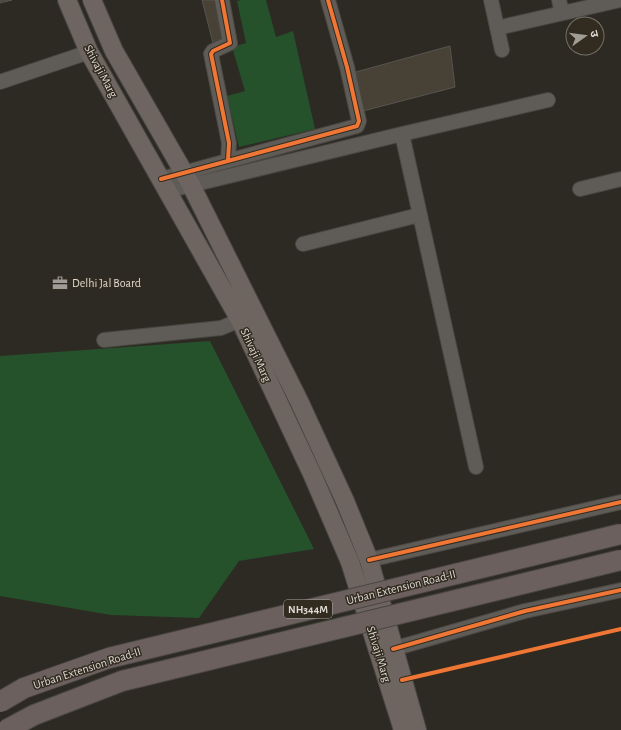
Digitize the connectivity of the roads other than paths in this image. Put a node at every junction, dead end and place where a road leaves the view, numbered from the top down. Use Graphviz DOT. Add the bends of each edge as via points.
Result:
graph roads {
  1 [pos="67,0"];
  2 [pos="92,0"];
  3 [pos="328,0"];
  4 [pos="491,0"];
  5 [pos="620,0"];
  6 [pos="225,1"];
  7 [pos="561,6"];
  8 [pos="497,28"];
  9 [pos="502,50"];
  10 [pos="89,52"];
  11 [pos="0,82"];
  12 [pos="548,100"];
  13 [pos="402,134"];
  14 [pos="228,160"];
  15 [pos="187,178"];
  16 [pos="621,179"];
  17 [pos="164,185"];
  18 [pos="580,189"];
  19 [pos="419,215"];
  20 [pos="303,244"];
  21 [pos="240,320"];
  22 [pos="104,340"];
  23 [pos="476,466"];
  24 [pos="621,502"];
  25 [pos="621,534"];
  26 [pos="369,560"];
  27 [pos="621,560"];
  28 [pos="621,590"];
  29 [pos="393,649"];
  30 [pos="0,702"];
  31 [pos="6,730"];
  32 [pos="402,730"];
  33 [pos="417,730"];
  1 -- 10 [label="main road, Shivaji Marg"];
  2 -- 15 [label="main road, Shivaji Marg" via="114,51"];
  3 -- 14 [label="street" via="347,67 359,121 357,126"];
  4 -- 8 [label="street"];
  5 -- 7 [label="street"];
  6 -- 14 [label="street" via="230,42 211,54 229,144"];
  7 -- 8 [label="street"];
  8 -- 9 [label="street"];
  10 -- 11 [label="street"];
  10 -- 17 [label="main road, Shivaji Marg"];
  12 -- 13 [label="street"];
  13 -- 15 [label="street"];
  13 -- 19 [label="street"];
  14 -- 15 [label="street"];
  15 -- 17 [label="street"];
  15 -- 26 [label="main road, Shivaji Marg" via="299,402 346,502"];
  16 -- 18 [label="street"];
  17 -- 21 [label="main road, Shivaji Marg"];
  19 -- 20 [label="street"];
  19 -- 23 [label="street"];
  21 -- 22 [label="street" via="221,328"];
  21 -- 32 [label="main road, Shivaji Marg" via="350,562"];
  24 -- 26 [label="street"];
  25 -- 30 [label="highway, Urban Extension Road-II / NH344M, bridge" via="109,658 24,688"];
  26 -- 29 [label="main road, Shivaji Marg"];
  27 -- 31 [label="highway, Urban Extension Road-II / NH344M, bridge" via="122,682 34,715"];
  28 -- 29 [label="street" via="525,611"];
  29 -- 33 [label="main road, Shivaji Marg"];
}
